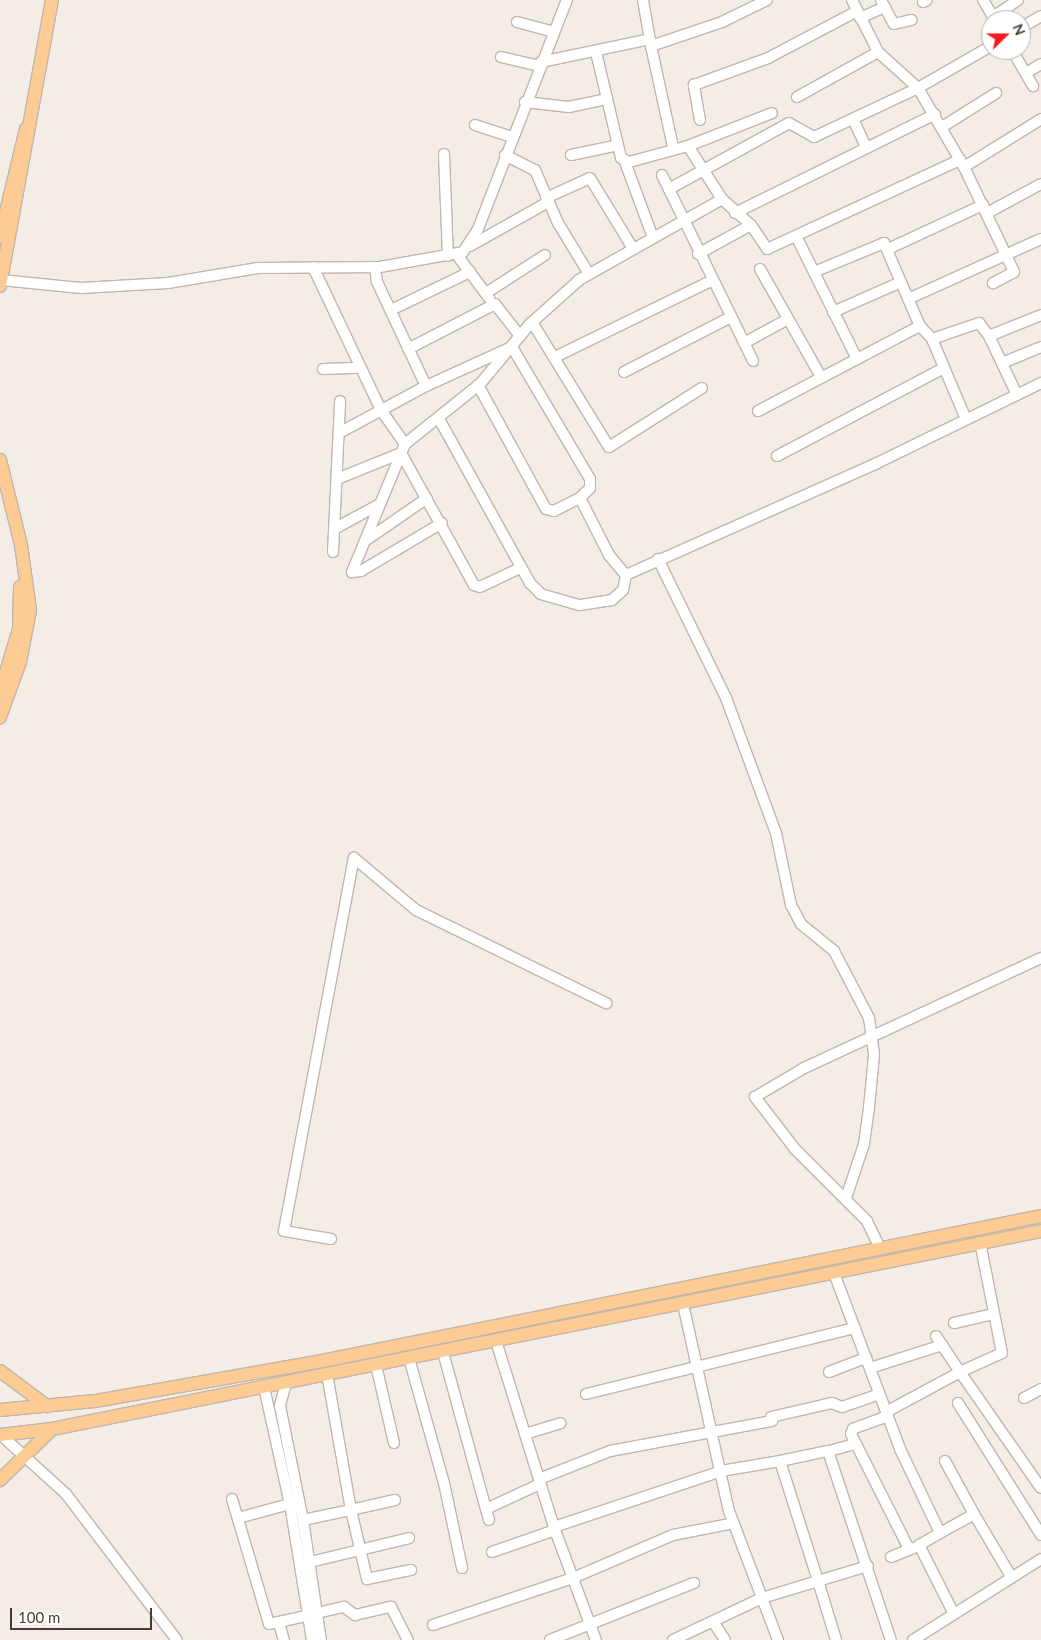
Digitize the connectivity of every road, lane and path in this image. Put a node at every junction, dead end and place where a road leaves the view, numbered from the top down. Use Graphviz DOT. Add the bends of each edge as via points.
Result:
graph roads {
  1 [pos="52,0"];
  2 [pos="567,0"];
  3 [pos="643,0"];
  4 [pos="767,0"];
  5 [pos="852,0"];
  6 [pos="1018,0"];
  7 [pos="883,4"];
  8 [pos="1005,10"];
  9 [pos="858,14"];
  10 [pos="912,20"];
  11 [pos="517,22"];
  12 [pos="554,32"];
  13 [pos="651,43"];
  14 [pos="596,52"];
  15 [pos="878,52"];
  16 [pos="981,52"];
  17 [pos="501,57"];
  18 [pos="1018,60"];
  19 [pos="540,64"];
  20 [pos="1041,64"];
  21 [pos="1026,73"];
  22 [pos="1034,86"];
  23 [pos="918,88"];
  24 [pos="996,93"];
  25 [pos="797,97"];
  26 [pos="607,99"];
  27 [pos="525,102"];
  28 [pos="772,113"];
  29 [pos="935,114"];
  30 [pos="853,119"];
  31 [pos="1041,119"];
  32 [pos="30,120"];
  33 [pos="700,120"];
  34 [pos="475,125"];
  35 [pos="942,127"];
  36 [pos="511,137"];
  37 [pos="618,145"];
  38 [pos="688,146"];
  39 [pos="673,147"];
  40 [pos="866,147"];
  41 [pos="444,154"];
  42 [pos="505,155"];
  43 [pos="571,156"];
  44 [pos="625,162"];
  45 [pos="962,163"];
  46 [pos="704,170"];
  47 [pos="662,175"];
  48 [pos="1041,184"];
  49 [pos="669,189"];
  50 [pos="547,200"];
  51 [pos="722,200"];
  52 [pos="985,209"];
  53 [pos="735,213"];
  54 [pos="682,219"];
  55 [pos="751,225"];
  56 [pos="652,235"];
  57 [pos="0,237"];
  58 [pos="797,238"];
  59 [pos="1041,239"];
  60 [pos="470,246"];
  61 [pos="632,247"];
  62 [pos="888,250"];
  63 [pos="698,254"];
  64 [pos="453,255"];
  65 [pos="544,255"];
  66 [pos="1008,256"];
  67 [pos="313,267"];
  68 [pos="375,267"];
  69 [pos="760,269"];
  70 [pos="470,272"];
  71 [pos="814,272"];
  72 [pos="589,274"];
  73 [pos="711,281"];
  74 [pos="901,282"];
  75 [pos="1,283"];
  76 [pos="994,283"];
  77 [pos="486,293"];
  78 [pos="908,299"];
  79 [pos="495,304"];
  80 [pos="391,310"];
  81 [pos="833,312"];
  82 [pos="1041,314"];
  83 [pos="729,318"];
  84 [pos="788,319"];
  85 [pos="532,322"];
  86 [pos="920,326"];
  87 [pos="520,336"];
  88 [pos="989,336"];
  89 [pos="932,339"];
  90 [pos="744,343"];
  91 [pos="512,347"];
  92 [pos="1041,347"];
  93 [pos="408,348"];
  94 [pos="555,358"];
  95 [pos="857,359"];
  96 [pos="753,361"];
  97 [pos="1002,363"];
  98 [pos="360,368"];
  99 [pos="323,369"];
  100 [pos="942,369"];
  101 [pos="624,372"];
  102 [pos="821,377"];
  103 [pos="1041,383"];
  104 [pos="478,385"];
  105 [pos="426,386"];
  106 [pos="702,388"];
  107 [pos="1017,395"];
  108 [pos="340,401"];
  109 [pos="381,410"];
  110 [pos="758,411"];
  111 [pos="439,419"];
  112 [pos="966,420"];
  113 [pos="339,433"];
  114 [pos="403,449"];
  115 [pos="777,456"];
  116 [pos="0,460"];
  117 [pos="337,480"];
  118 [pos="0,493"];
  119 [pos="427,498"];
  120 [pos="580,498"];
  121 [pos="380,504"];
  122 [pos="442,523"];
  123 [pos="334,529"];
  124 [pos="365,540"];
  125 [pos="333,552"];
  126 [pos="658,559"];
  127 [pos="518,569"];
  128 [pos="626,575"];
  129 [pos="0,692"];
  130 [pos="0,716"];
  131 [pos="1041,958"];
  132 [pos="606,1003"];
  133 [pos="874,1036"];
  134 [pos="846,1198"];
  135 [pos="1041,1216"];
  136 [pos="1041,1231"];
  137 [pos="331,1239"];
  138 [pos="980,1242"];
  139 [pos="880,1248"];
  140 [pos="834,1273"];
  141 [pos="683,1304"];
  142 [pos="994,1314"];
  143 [pos="954,1322"];
  144 [pos="855,1328"];
  145 [pos="496,1341"];
  146 [pos="443,1352"];
  147 [pos="409,1358"];
  148 [pos="868,1363"];
  149 [pos="376,1365"];
  150 [pos="697,1365"];
  151 [pos="0,1371"];
  152 [pos="829,1372"];
  153 [pos="960,1372"];
  154 [pos="327,1374"];
  155 [pos="286,1382"];
  156 [pos="264,1387"];
  157 [pos="1041,1389"];
  158 [pos="586,1394"];
  159 [pos="879,1394"];
  160 [pos="1024,1398"];
  161 [pos="958,1403"];
  162 [pos="47,1406"];
  163 [pos="0,1410"];
  164 [pos="887,1414"];
  165 [pos="560,1423"];
  166 [pos="52,1428"];
  167 [pos="713,1433"];
  168 [pos="525,1434"];
  169 [pos="1,1435"];
  170 [pos="394,1443"];
  171 [pos="854,1444"];
  172 [pos="828,1452"];
  173 [pos="23,1453"];
  174 [pos="780,1461"];
  175 [pos="945,1461"];
  176 [pos="721,1471"];
  177 [pos="539,1478"];
  178 [pos="0,1480"];
  179 [pos="1041,1488"];
  180 [pos="232,1499"];
  181 [pos="395,1500"];
  182 [pos="290,1504"];
  183 [pos="486,1509"];
  184 [pos="351,1510"];
  185 [pos="974,1514"];
  186 [pos="238,1518"];
  187 [pos="303,1520"];
  188 [pos="489,1520"];
  189 [pos="734,1523"];
  190 [pos="555,1529"];
  191 [pos="940,1533"];
  192 [pos="1041,1535"];
  193 [pos="409,1538"];
  194 [pos="914,1547"];
  195 [pos="361,1550"];
  196 [pos="492,1552"];
  197 [pos="891,1557"];
  198 [pos="1041,1560"];
  199 [pos="310,1562"];
  200 [pos="868,1566"];
  201 [pos="462,1568"];
  202 [pos="411,1570"];
  203 [pos="573,1578"];
  204 [pos="1012,1578"];
  205 [pos="818,1581"];
  206 [pos="694,1583"];
  207 [pos="762,1598"];
  208 [pos="954,1614"];
  209 [pos="313,1619"];
  210 [pos="714,1623"];
  211 [pos="279,1624"];
  212 [pos="433,1625"];
  213 [pos="591,1626"];
  214 [pos="177,1640"];
  215 [pos="284,1640"];
  216 [pos="312,1640"];
  217 [pos="321,1640"];
  218 [pos="408,1640"];
  219 [pos="550,1640"];
  220 [pos="596,1640"];
  221 [pos="673,1640"];
  222 [pos="725,1640"];
  223 [pos="778,1640"];
  224 [pos="836,1640"];
  225 [pos="890,1640"];
  226 [pos="913,1640"];
  1 -- 32 [label="main road"];
  2 -- 12 [label="street"];
  3 -- 13 [label="street"];
  4 -- 13 [label="street" via="722,22"];
  5 -- 9 [label="street"];
  6 -- 8 [label="street"];
  7 -- 9 [label="street"];
  7 -- 10 [label="street" via="897,26"];
  9 -- 15 [label="street"];
  9 -- 33 [label="street" via="768,58 694,85"];
  11 -- 12 [label="street"];
  12 -- 19 [label="street"];
  13 -- 14 [label="street"];
  13 -- 39 [label="street"];
  14 -- 19 [label="street"];
  14 -- 26 [label="street"];
  15 -- 23 [label="street"];
  15 -- 25 [label="street"];
  16 -- 23 [label="street"];
  17 -- 19 [label="street"];
  18 -- 21 [label="street"];
  19 -- 27 [label="street"];
  20 -- 21 [label="street"];
  21 -- 22 [label="street"];
  23 -- 29 [label="street"];
  23 -- 30 [label="street"];
  24 -- 35 [label="street"];
  26 -- 27 [label="street" via="569,107"];
  26 -- 37 [label="street"];
  27 -- 36 [label="street"];
  28 -- 38 [label="street"];
  29 -- 35 [label="street"];
  29 -- 40 [label="street"];
  30 -- 40 [label="street"];
  30 -- 46 [label="street" via="814,137 790,123"];
  31 -- 45 [label="street"];
  32 -- 57 [label="main road" via="18,147"];
  32 -- 75 [label="main road"];
  34 -- 36 [label="street"];
  35 -- 45 [label="street"];
  36 -- 42 [label="street"];
  37 -- 43 [label="street"];
  37 -- 44 [label="street"];
  38 -- 39 [label="street"];
  38 -- 46 [label="street"];
  39 -- 44 [label="street"];
  40 -- 53 [label="street"];
  41 -- 64 [label="street"];
  42 -- 50 [label="street" via="531,165"];
  42 -- 60 [label="street"];
  44 -- 56 [label="street"];
  45 -- 52 [label="street"];
  45 -- 58 [label="street"];
  46 -- 49 [label="street"];
  46 -- 51 [label="street"];
  47 -- 49 [label="street"];
  48 -- 52 [label="street"];
  49 -- 54 [label="street"];
  50 -- 60 [label="street"];
  50 -- 61 [label="street" via="590,178"];
  50 -- 72 [label="street"];
  51 -- 53 [label="street"];
  51 -- 54 [label="street"];
  52 -- 62 [label="street"];
  52 -- 66 [label="street"];
  53 -- 55 [label="street"];
  54 -- 56 [label="street"];
  54 -- 63 [label="street"];
  55 -- 58 [label="street" via="767,249"];
  55 -- 63 [label="street"];
  56 -- 61 [label="street"];
  58 -- 71 [label="street"];
  59 -- 66 [label="street"];
  60 -- 64 [label="street"];
  61 -- 72 [label="street"];
  62 -- 71 [label="street" via="880,242"];
  62 -- 74 [label="street"];
  63 -- 73 [label="street"];
  64 -- 68 [label="street"];
  64 -- 70 [label="street"];
  65 -- 77 [label="street"];
  66 -- 76 [label="street" via="1014,272"];
  66 -- 78 [label="street"];
  67 -- 68 [label="street"];
  67 -- 75 [label="street" via="258,268 168,283 81,288"];
  67 -- 98 [label="street"];
  68 -- 80 [label="street"];
  69 -- 84 [label="street"];
  70 -- 77 [label="street"];
  70 -- 80 [label="street"];
  71 -- 81 [label="street"];
  72 -- 85 [label="street"];
  73 -- 83 [label="street"];
  73 -- 94 [label="street"];
  74 -- 78 [label="street"];
  74 -- 81 [label="street"];
  77 -- 79 [label="street"];
  78 -- 86 [label="street"];
  79 -- 87 [label="street"];
  79 -- 93 [label="street"];
  80 -- 93 [label="street"];
  81 -- 95 [label="street"];
  82 -- 88 [label="street"];
  83 -- 90 [label="street"];
  83 -- 101 [label="street"];
  84 -- 90 [label="street"];
  84 -- 102 [label="street"];
  85 -- 87 [label="street"];
  85 -- 94 [label="street"];
  86 -- 89 [label="street"];
  86 -- 95 [label="street"];
  87 -- 91 [label="street"];
  88 -- 89 [label="street" via="979,323"];
  88 -- 97 [label="street"];
  89 -- 100 [label="street"];
  90 -- 96 [label="street"];
  91 -- 104 [label="street"];
  91 -- 105 [label="street"];
  91 -- 120 [label="street" via="590,479 590,488"];
  92 -- 97 [label="street"];
  93 -- 105 [label="street"];
  94 -- 106 [label="street" via="609,447"];
  95 -- 102 [label="street"];
  97 -- 107 [label="street"];
  98 -- 99 [label="street"];
  98 -- 109 [label="street"];
  100 -- 112 [label="street"];
  100 -- 115 [label="street"];
  102 -- 110 [label="street"];
  103 -- 107 [label="street"];
  104 -- 111 [label="street"];
  104 -- 120 [label="street" via="546,509 554,511"];
  105 -- 109 [label="street"];
  107 -- 112 [label="street"];
  108 -- 113 [label="street"];
  109 -- 113 [label="street"];
  109 -- 114 [label="street"];
  111 -- 114 [label="street"];
  111 -- 127 [label="street" via="471,472"];
  112 -- 126 [label="street"];
  113 -- 117 [label="street"];
  114 -- 117 [label="street"];
  114 -- 119 [label="street"];
  114 -- 121 [label="street"];
  116 -- 130 [label="main road" via="20,544 30,610 20,662"];
  117 -- 123 [label="street"];
  118 -- 129 [label="main road" via="20,596 19,629"];
  119 -- 122 [label="street"];
  119 -- 124 [label="street"];
  120 -- 128 [label="street" via="609,555"];
  121 -- 123 [label="street"];
  121 -- 124 [label="street"];
  122 -- 124 [label="street" via="354,574"];
  122 -- 127 [label="street" via="474,584 480,587"];
  123 -- 125 [label="street"];
  126 -- 128 [label="street"];
  126 -- 133 [label="street" via="726,698 773,824 791,905 801,924 834,951 846,969"];
  127 -- 128 [label="street" via="541,594 579,605 612,600 623,590"];
  131 -- 133 [label="street"];
  132 -- 137 [label="street" via="416,910 354,858 284,1231"];
  133 -- 134 [label="street" via="864,1144"];
  133 -- 134 [label="street" via="755,1096 795,1149"];
  134 -- 139 [label="street" via="867,1221"];
  135 -- 139 [label="main road"];
  136 -- 138 [label="main road"];
  138 -- 140 [label="main road"];
  138 -- 142 [label="street"];
  139 -- 162 [label="main road" via="327,1360"];
  140 -- 141 [label="main road"];
  140 -- 144 [label="street"];
  141 -- 145 [label="main road"];
  141 -- 150 [label="street"];
  142 -- 143 [label="street"];
  142 -- 153 [label="street" via="1002,1353"];
  144 -- 148 [label="street"];
  144 -- 150 [label="street"];
  145 -- 146 [label="main road"];
  145 -- 168 [label="street"];
  146 -- 147 [label="main road"];
  146 -- 183 [label="street"];
  147 -- 149 [label="main road"];
  147 -- 201 [label="street" via="444,1483"];
  148 -- 152 [label="street"];
  148 -- 153 [label="street" via="939,1340"];
  148 -- 159 [label="street"];
  149 -- 154 [label="main road"];
  149 -- 170 [label="street"];
  150 -- 158 [label="street"];
  150 -- 167 [label="street"];
  151 -- 162 [label="main road"];
  153 -- 164 [label="street"];
  153 -- 179 [label="street"];
  154 -- 155 [label="main road"];
  154 -- 184 [label="street"];
  155 -- 156 [label="main road"];
  155 -- 187 [label="street" via="280,1406"];
  156 -- 166 [label="main road"];
  156 -- 182 [label="street"];
  157 -- 160 [label="street"];
  159 -- 164 [label="street"];
  159 -- 167 [label="street" via="842,1407 832,1402"];
  161 -- 192 [label="street"];
  162 -- 163 [label="main road"];
  164 -- 171 [label="street" via="853,1429"];
  164 -- 191 [label="street"];
  165 -- 168 [label="street"];
  166 -- 169 [label="main road"];
  166 -- 173 [label="main road"];
  167 -- 176 [label="street"];
  167 -- 177 [label="street" via="652,1440"];
  168 -- 177 [label="street"];
  169 -- 173 [label="street"];
  171 -- 172 [label="street"];
  171 -- 194 [label="street"];
  172 -- 174 [label="street"];
  172 -- 200 [label="street"];
  173 -- 178 [label="main road"];
  173 -- 214 [label="street" via="66,1494"];
  174 -- 176 [label="street"];
  174 -- 205 [label="street"];
  175 -- 185 [label="street"];
  176 -- 189 [label="street"];
  176 -- 190 [label="street"];
  177 -- 183 [label="street" via="540,1484"];
  177 -- 190 [label="street"];
  180 -- 186 [label="street"];
  181 -- 184 [label="street"];
  182 -- 186 [label="street"];
  182 -- 209 [label="street"];
  183 -- 188 [label="street"];
  184 -- 187 [label="street"];
  184 -- 195 [label="street"];
  185 -- 191 [label="street"];
  185 -- 204 [label="street"];
  186 -- 211 [label="street" via="268,1621"];
  187 -- 199 [label="street"];
  189 -- 203 [label="street" via="673,1535"];
  189 -- 207 [label="street"];
  190 -- 196 [label="street"];
  190 -- 203 [label="street"];
  191 -- 194 [label="street"];
  193 -- 195 [label="street"];
  194 -- 197 [label="street"];
  194 -- 208 [label="street"];
  195 -- 199 [label="street"];
  195 -- 202 [label="street" via="367,1579"];
  198 -- 204 [label="street"];
  199 -- 209 [label="street"];
  200 -- 205 [label="street"];
  200 -- 225 [label="street"];
  203 -- 212 [label="street"];
  203 -- 213 [label="street"];
  204 -- 208 [label="street"];
  205 -- 207 [label="street"];
  205 -- 224 [label="street"];
  206 -- 213 [label="street"];
  207 -- 210 [label="street"];
  207 -- 223 [label="street"];
  208 -- 226 [label="street"];
  209 -- 211 [label="street"];
  209 -- 216 [label="street"];
  209 -- 217 [label="street"];
  209 -- 218 [label="street" via="344,1607 355,1615 392,1607"];
  210 -- 221 [label="street"];
  210 -- 222 [label="street"];
  211 -- 215 [label="street"];
  213 -- 219 [label="street"];
  213 -- 220 [label="street"];
}
